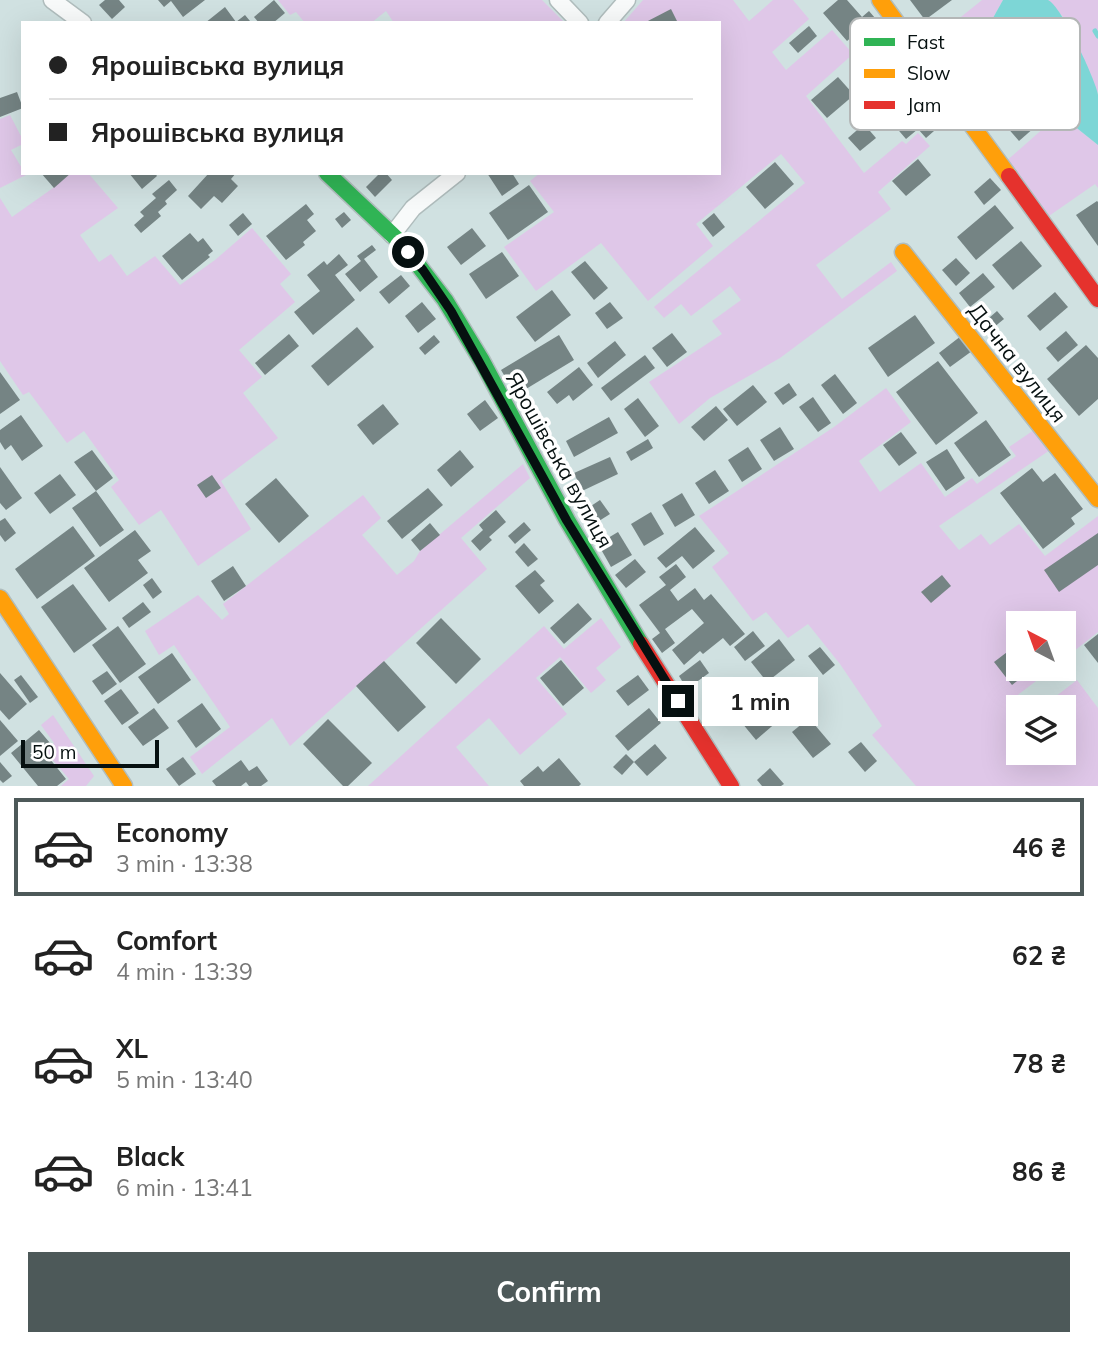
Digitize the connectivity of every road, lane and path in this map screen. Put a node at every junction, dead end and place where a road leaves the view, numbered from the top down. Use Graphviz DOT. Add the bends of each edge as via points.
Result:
graph roads {
  1 [pos="52,0"];
  2 [pos="558,0"];
  3 [pos="627,0"];
  4 [pos="880,0"];
  5 [pos="893,18"];
  6 [pos="80,21"];
  7 [pos="578,21"];
  8 [pos="609,21"];
  9 [pos="975,130"];
  10 [pos="329,175"];
  11 [pos="454,175"];
  12 [pos="392,234"];
  13 [pos="903,252"];
  14 [pos="1098,299"];
  15 [pos="1098,499"];
  16 [pos="0,598"];
  17 [pos="116,782"];
  18 [pos="731,786"];
  1 -- 6 [label="street"];
  2 -- 7 [label="street"];
  3 -- 8 [label="street"];
  4 -- 5 [label="street"];
  9 -- 14 [label="street"];
  10 -- 12 [label="street, Ярошівська вулиця"];
  11 -- 12 [label="street" via="413,208"];
  12 -- 18 [label="street, Ярошівська вулиця" via="451,311 574,533"];
  13 -- 15 [label="street, Дачна вулиця"];
  16 -- 17 [label="street"];
}
